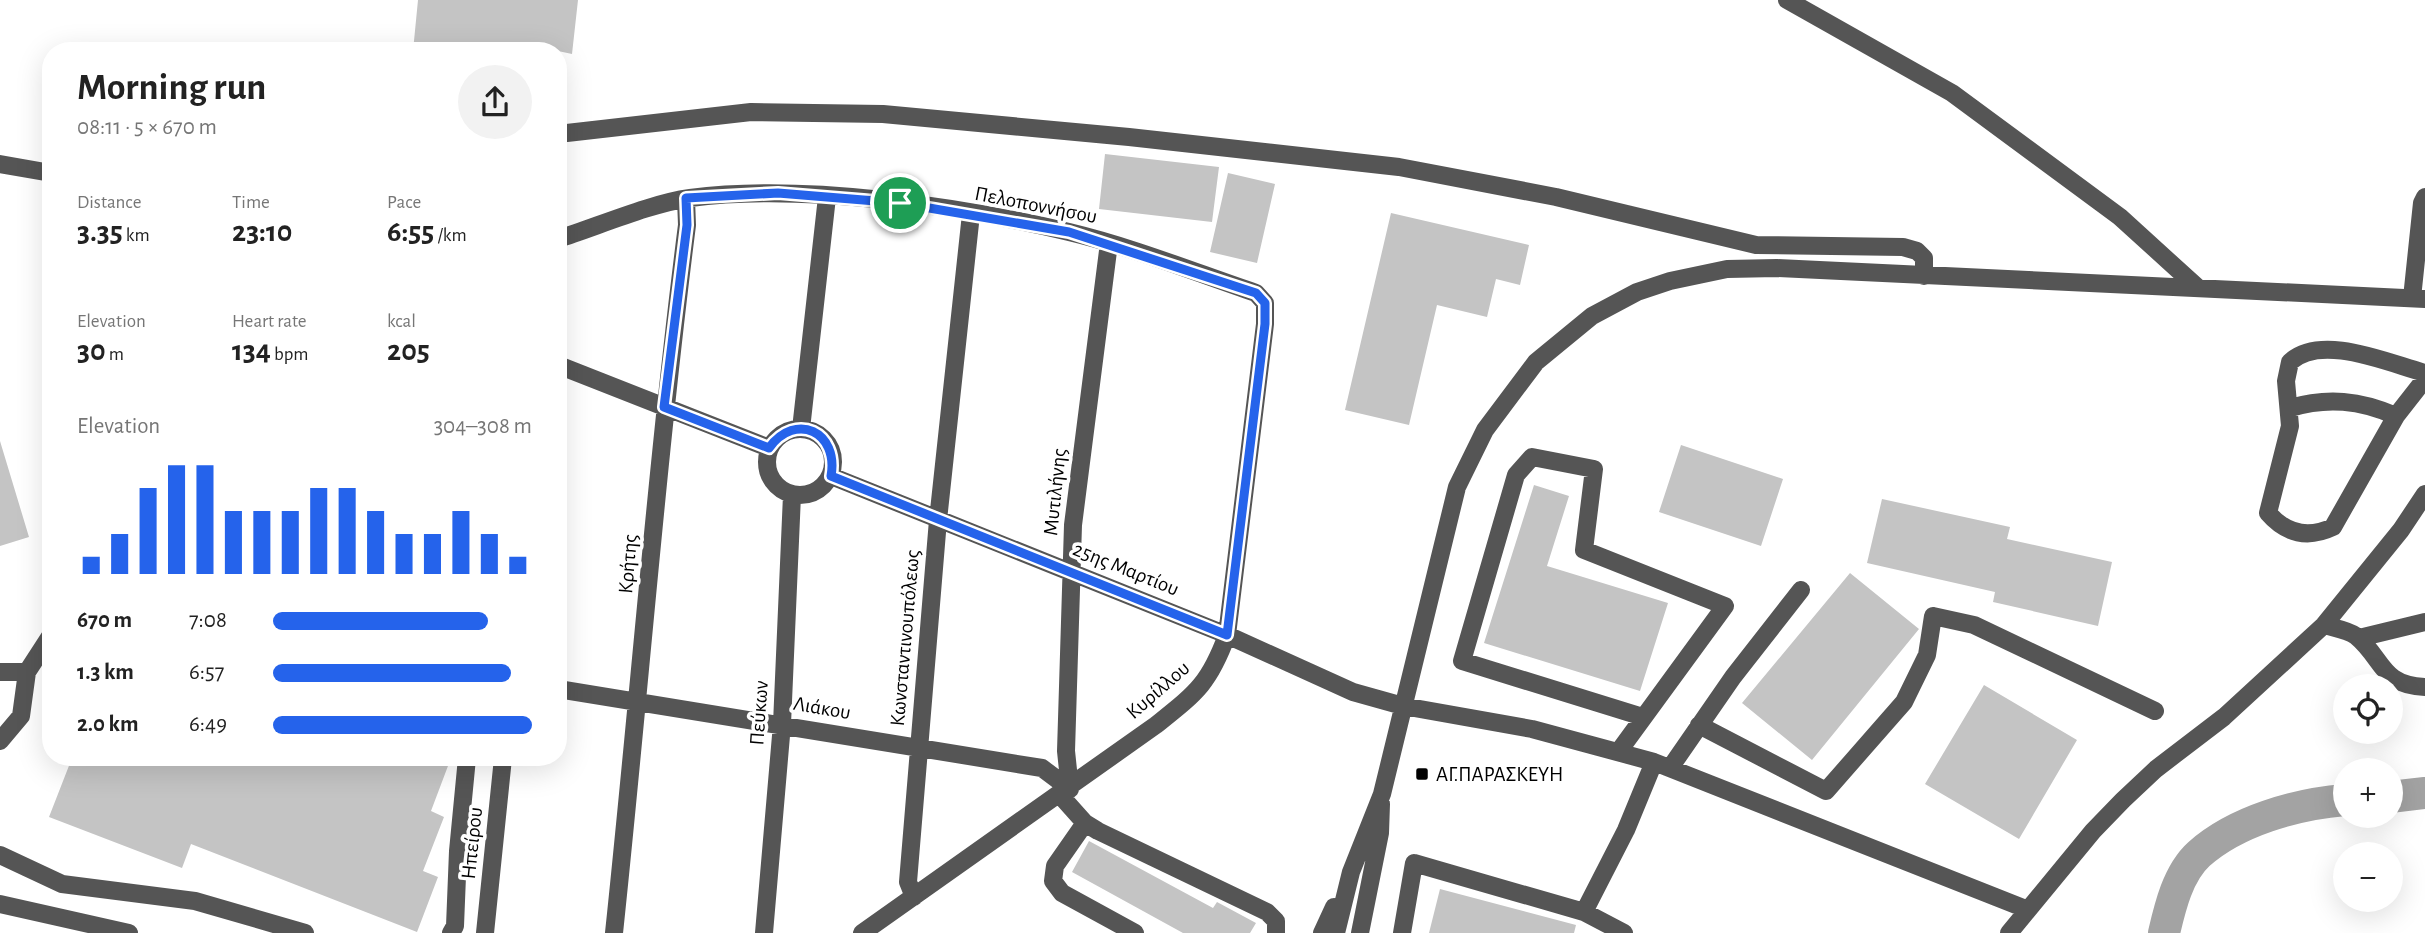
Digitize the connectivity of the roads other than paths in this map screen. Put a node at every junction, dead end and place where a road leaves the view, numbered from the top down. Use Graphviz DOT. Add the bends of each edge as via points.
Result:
graph roads {
  1 [pos="1787,0"];
  2 [pos="567,133"];
  3 [pos="0,163"];
  4 [pos="42,171"];
  5 [pos="827,197"];
  6 [pos="2425,197"];
  7 [pos="686,198"];
  8 [pos="971,214"];
  9 [pos="567,236"];
  10 [pos="1110,243"];
  11 [pos="1924,276"];
  12 [pos="2197,287"];
  13 [pos="2419,298"];
  14 [pos="1265,303"];
  15 [pos="567,369"];
  16 [pos="2425,373"];
  17 [pos="2425,379"];
  18 [pos="664,407"];
  19 [pos="2290,408"];
  20 [pos="2396,416"];
  21 [pos="802,429"];
  22 [pos="769,448"];
  23 [pos="831,476"];
  24 [pos="2425,494"];
  25 [pos="792,495"];
  26 [pos="937,520"];
  27 [pos="1072,572"];
  28 [pos="1801,590"];
  29 [pos="2425,622"];
  30 [pos="2324,625"];
  31 [pos="1227,635"];
  32 [pos="2359,638"];
  33 [pos="42,649"];
  34 [pos="0,672"];
  35 [pos="27,672"];
  36 [pos="2425,687"];
  37 [pos="567,690"];
  38 [pos="639,702"];
  39 [pos="1403,706"];
  40 [pos="2155,711"];
  41 [pos="1643,717"];
  42 [pos="782,724"];
  43 [pos="1699,725"];
  44 [pos="0,741"];
  45 [pos="919,749"];
  46 [pos="1619,751"];
  47 [pos="1662,765"];
  48 [pos="466,766"];
  49 [pos="502,766"];
  50 [pos="1065,792"];
  51 [pos="1382,794"];
  52 [pos="1085,823"];
  53 [pos="0,855"];
  54 [pos="1351,872"];
  55 [pos="914,897"];
  56 [pos="0,904"];
  57 [pos="2026,909"];
  58 [pos="1584,912"];
  59 [pos="1599,927"];
  60 [pos="129,933"];
  61 [pos="305,933"];
  62 [pos="451,933"];
  63 [pos="485,933"];
  64 [pos="614,933"];
  65 [pos="764,933"];
  66 [pos="862,933"];
  67 [pos="1135,933"];
  68 [pos="1276,933"];
  69 [pos="1322,933"];
  70 [pos="1336,933"];
  71 [pos="1360,933"];
  72 [pos="1402,933"];
  73 [pos="1624,933"];
  74 [pos="2008,933"];
  1 -- 12 [label="street" via="1952,93 2120,217"];
  2 -- 11 [label="street" via="751,112 883,114 1129,137 1399,167 1556,197 1756,245 1903,247 1924,258"];
  3 -- 4 [label="street"];
  5 -- 7 [label="street, Πελοποννήσου" via="778,193"];
  5 -- 8 [label="street, Πελοποννήσου"];
  5 -- 21 [label="street"];
  6 -- 13 [label="street"];
  7 -- 9 [label="street, Πελοποννήσου"];
  7 -- 18 [label="street, Κρήτης" via="687,225"];
  8 -- 10 [label="street, Πελοποννήσου"];
  8 -- 26 [label="street, Κωνσταντινουπόλεως"];
  10 -- 14 [label="street, Πελοποννήσου" via="1256,293"];
  10 -- 27 [label="street, Μυτιλήνης" via="1073,526"];
  11 -- 12 [label="street"];
  11 -- 39 [label="street" via="1777,268 1727,270 1670,281 1592,316 1535,362 1485,430 1457,487"];
  12 -- 13 [label="street"];
  14 -- 31 [label="street, Κυρίλλου"];
  15 -- 18 [label="street"];
  16 -- 19 [label="street" via="2335,349 2312,349 2290,362 2286,381"];
  17 -- 20 [label="street"];
  18 -- 22 [label="street"];
  18 -- 38 [label="street, Κρήτης"];
  19 -- 20 [label="street" via="2339,401 2368,405"];
  19 -- 20 [label="street" via="2284,455 2268,513 2284,529 2305,534 2333,527"];
  21 -- 22 [label="street" via="788,430"];
  21 -- 23 [label="street" via="817,433 829,444 834,460"];
  22 -- 25 [label="street" via="766,463 770,477 779,489"];
  23 -- 25 [label="street" via="808,495"];
  23 -- 26 [label="street, 25ης Μαρτίου"];
  24 -- 30 [label="street"];
  25 -- 42 [label="street, Πεύκων"];
  26 -- 27 [label="street, 25ης Μαρτίου"];
  26 -- 45 [label="street, Κωνσταντινουπόλεως"];
  27 -- 31 [label="street, 25ης Μαρτίου"];
  27 -- 50 [label="street, Μυτιλήνης"];
  28 -- 43 [label="street"];
  29 -- 32 [label="street"];
  30 -- 32 [label="street"];
  30 -- 57 [label="street" via="2224,717 2123,800"];
  31 -- 39 [label="street, 25ης Μαρτίου" via="1353,692"];
  31 -- 50 [label="street, Κυρίλλου" via="1214,669 1198,691"];
  32 -- 36 [label="street" via="2385,673 2406,686"];
  33 -- 35 [label="street"];
  34 -- 35 [label="street"];
  35 -- 44 [label="street" via="21,716"];
  37 -- 38 [label="street, Λιάκου"];
  38 -- 42 [label="street, Λιάκου"];
  38 -- 64 [label="street, Κρήτης"];
  39 -- 46 [label="street, 25ης Μαρτίου" via="1532,729"];
  39 -- 51 [label="street"];
  40 -- 43 [label="street" via="1974,625 1933,616 1927,655 1904,702 1826,791"];
  41 -- 41 [label="street" via="1462,662 1516,475 1532,457 1594,469 1584,550 1725,606"];
  41 -- 46 [label="street"];
  42 -- 45 [label="street, Λιάκου"];
  42 -- 65 [label="street, Πεύκων"];
  43 -- 47 [label="street"];
  45 -- 50 [label="street, Λιάκου" via="1042,768"];
  45 -- 55 [label="street, Κωνσταντινουπόλεως" via="908,883"];
  46 -- 47 [label="street, 25ης Μαρτίου"];
  47 -- 57 [label="street, 25ης Μαρτίου"];
  47 -- 58 [label="street"];
  48 -- 62 [label="street"];
  49 -- 63 [label="street, Ηπείρου"];
  50 -- 52 [label="street, Λιάκου"];
  50 -- 55 [label="street, Κυρίλλου"];
  51 -- 54 [label="street"];
  51 -- 71 [label="street" via="1380,833"];
  52 -- 67 [label="street" via="1055,866 1053,881 1062,893"];
  52 -- 68 [label="street" via="1267,912 1276,921"];
  53 -- 61 [label="street" via="62,884 195,901"];
  54 -- 69 [label="street"];
  54 -- 70 [label="street"];
  55 -- 66 [label="street, Κυρίλλου"];
  56 -- 60 [label="street"];
  57 -- 74 [label="street"];
  58 -- 59 [label="street"];
  58 -- 72 [label="street" via="1414,863"];
  59 -- 73 [label="street"];
}
